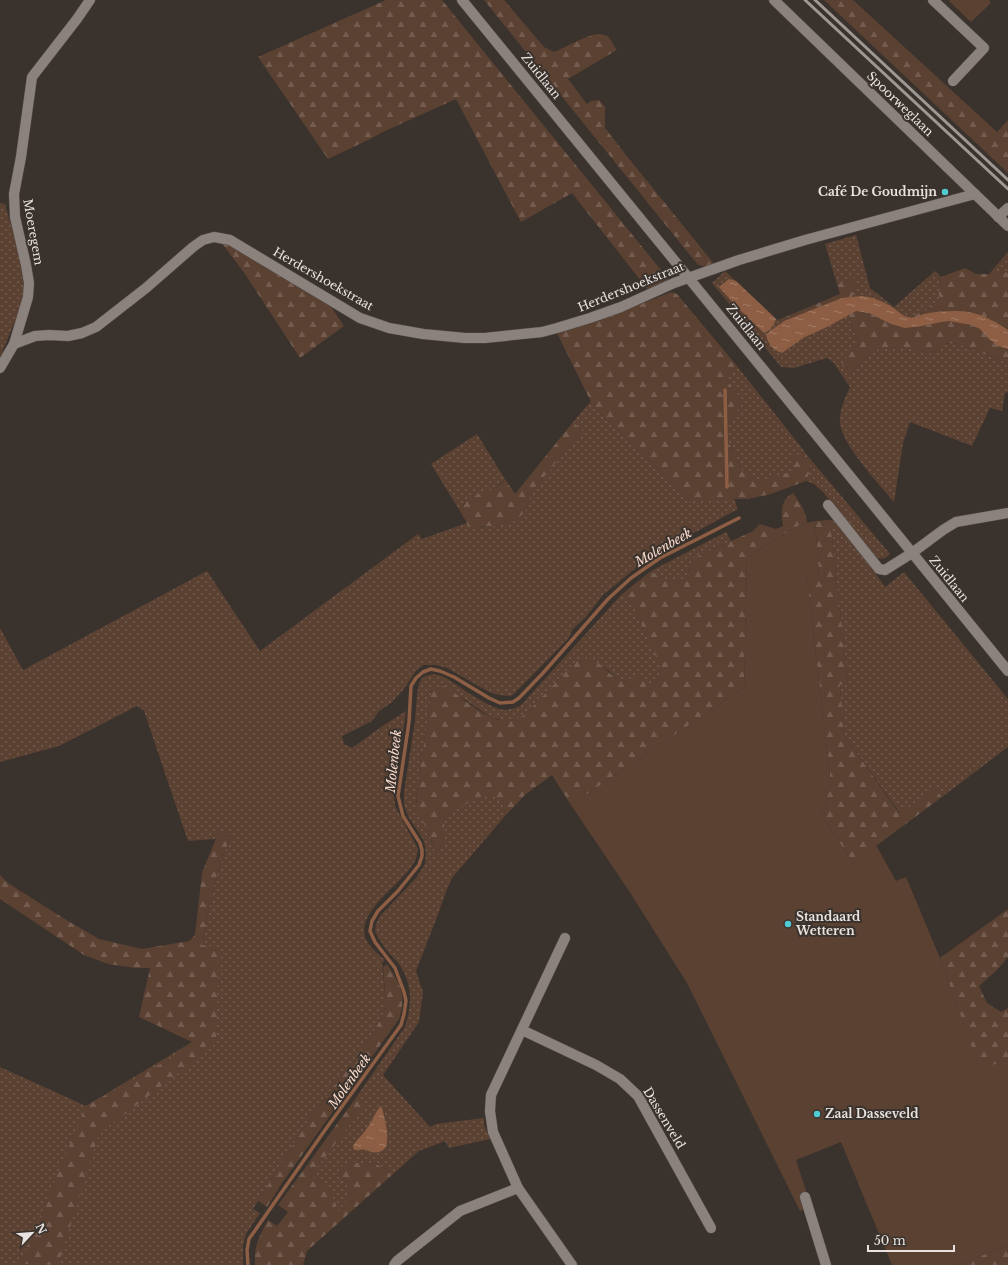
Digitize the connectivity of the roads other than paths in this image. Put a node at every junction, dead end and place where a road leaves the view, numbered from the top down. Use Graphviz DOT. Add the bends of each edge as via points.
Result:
graph roads {
  1 [pos="90,0"];
  2 [pos="462,0"];
  3 [pos="774,0"];
  4 [pos="933,0"];
  5 [pos="953,81"];
  6 [pos="975,194"];
  7 [pos="1008,208"];
  8 [pos="998,217"];
  9 [pos="1008,226"];
  10 [pos="688,278"];
  11 [pos="14,344"];
  12 [pos="0,368"];
  13 [pos="828,505"];
  14 [pos="1008,513"];
  15 [pos="912,554"];
  16 [pos="1008,671"];
  17 [pos="565,938"];
  18 [pos="522,1030"];
  19 [pos="518,1188"];
  20 [pos="805,1197"];
  21 [pos="711,1228"];
  22 [pos="394,1265"];
  23 [pos="572,1265"];
  24 [pos="826,1265"];
  1 -- 11 [label="street, Moeregem" via="32,77 14,194 15,217 29,283 28,297"];
  2 -- 10 [label="street, Zuidlaan"];
  3 -- 6 [label="street, Spoorweglaan"];
  4 -- 5 [label="street" via="984,48"];
  6 -- 8 [label="street, Spoorweglaan"];
  6 -- 10 [label="street, Herdershoekstraat" via="805,240"];
  7 -- 8 [label="street"];
  8 -- 9 [label="street, Spoorweglaan"];
  10 -- 11 [label="street, Herdershoekstraat" via="609,311 542,332 507,336 451,337 389,328 360,318 230,240 214,237 203,240 193,247 96,327 68,336 35,336"];
  10 -- 15 [label="street, Zuidlaan"];
  11 -- 12 [label="street"];
  13 -- 15 [label="street" via="879,569 886,570"];
  14 -- 15 [label="street" via="956,522"];
  15 -- 16 [label="street, Zuidlaan"];
  17 -- 18 [label="street"];
  18 -- 19 [label="street" via="491,1095 490,1111 493,1132"];
  18 -- 21 [label="street, Dassenveld" via="596,1065 620,1079 638,1096"];
  19 -- 22 [label="street" via="460,1211"];
  19 -- 23 [label="street"];
  20 -- 24 [label="street"];
}
